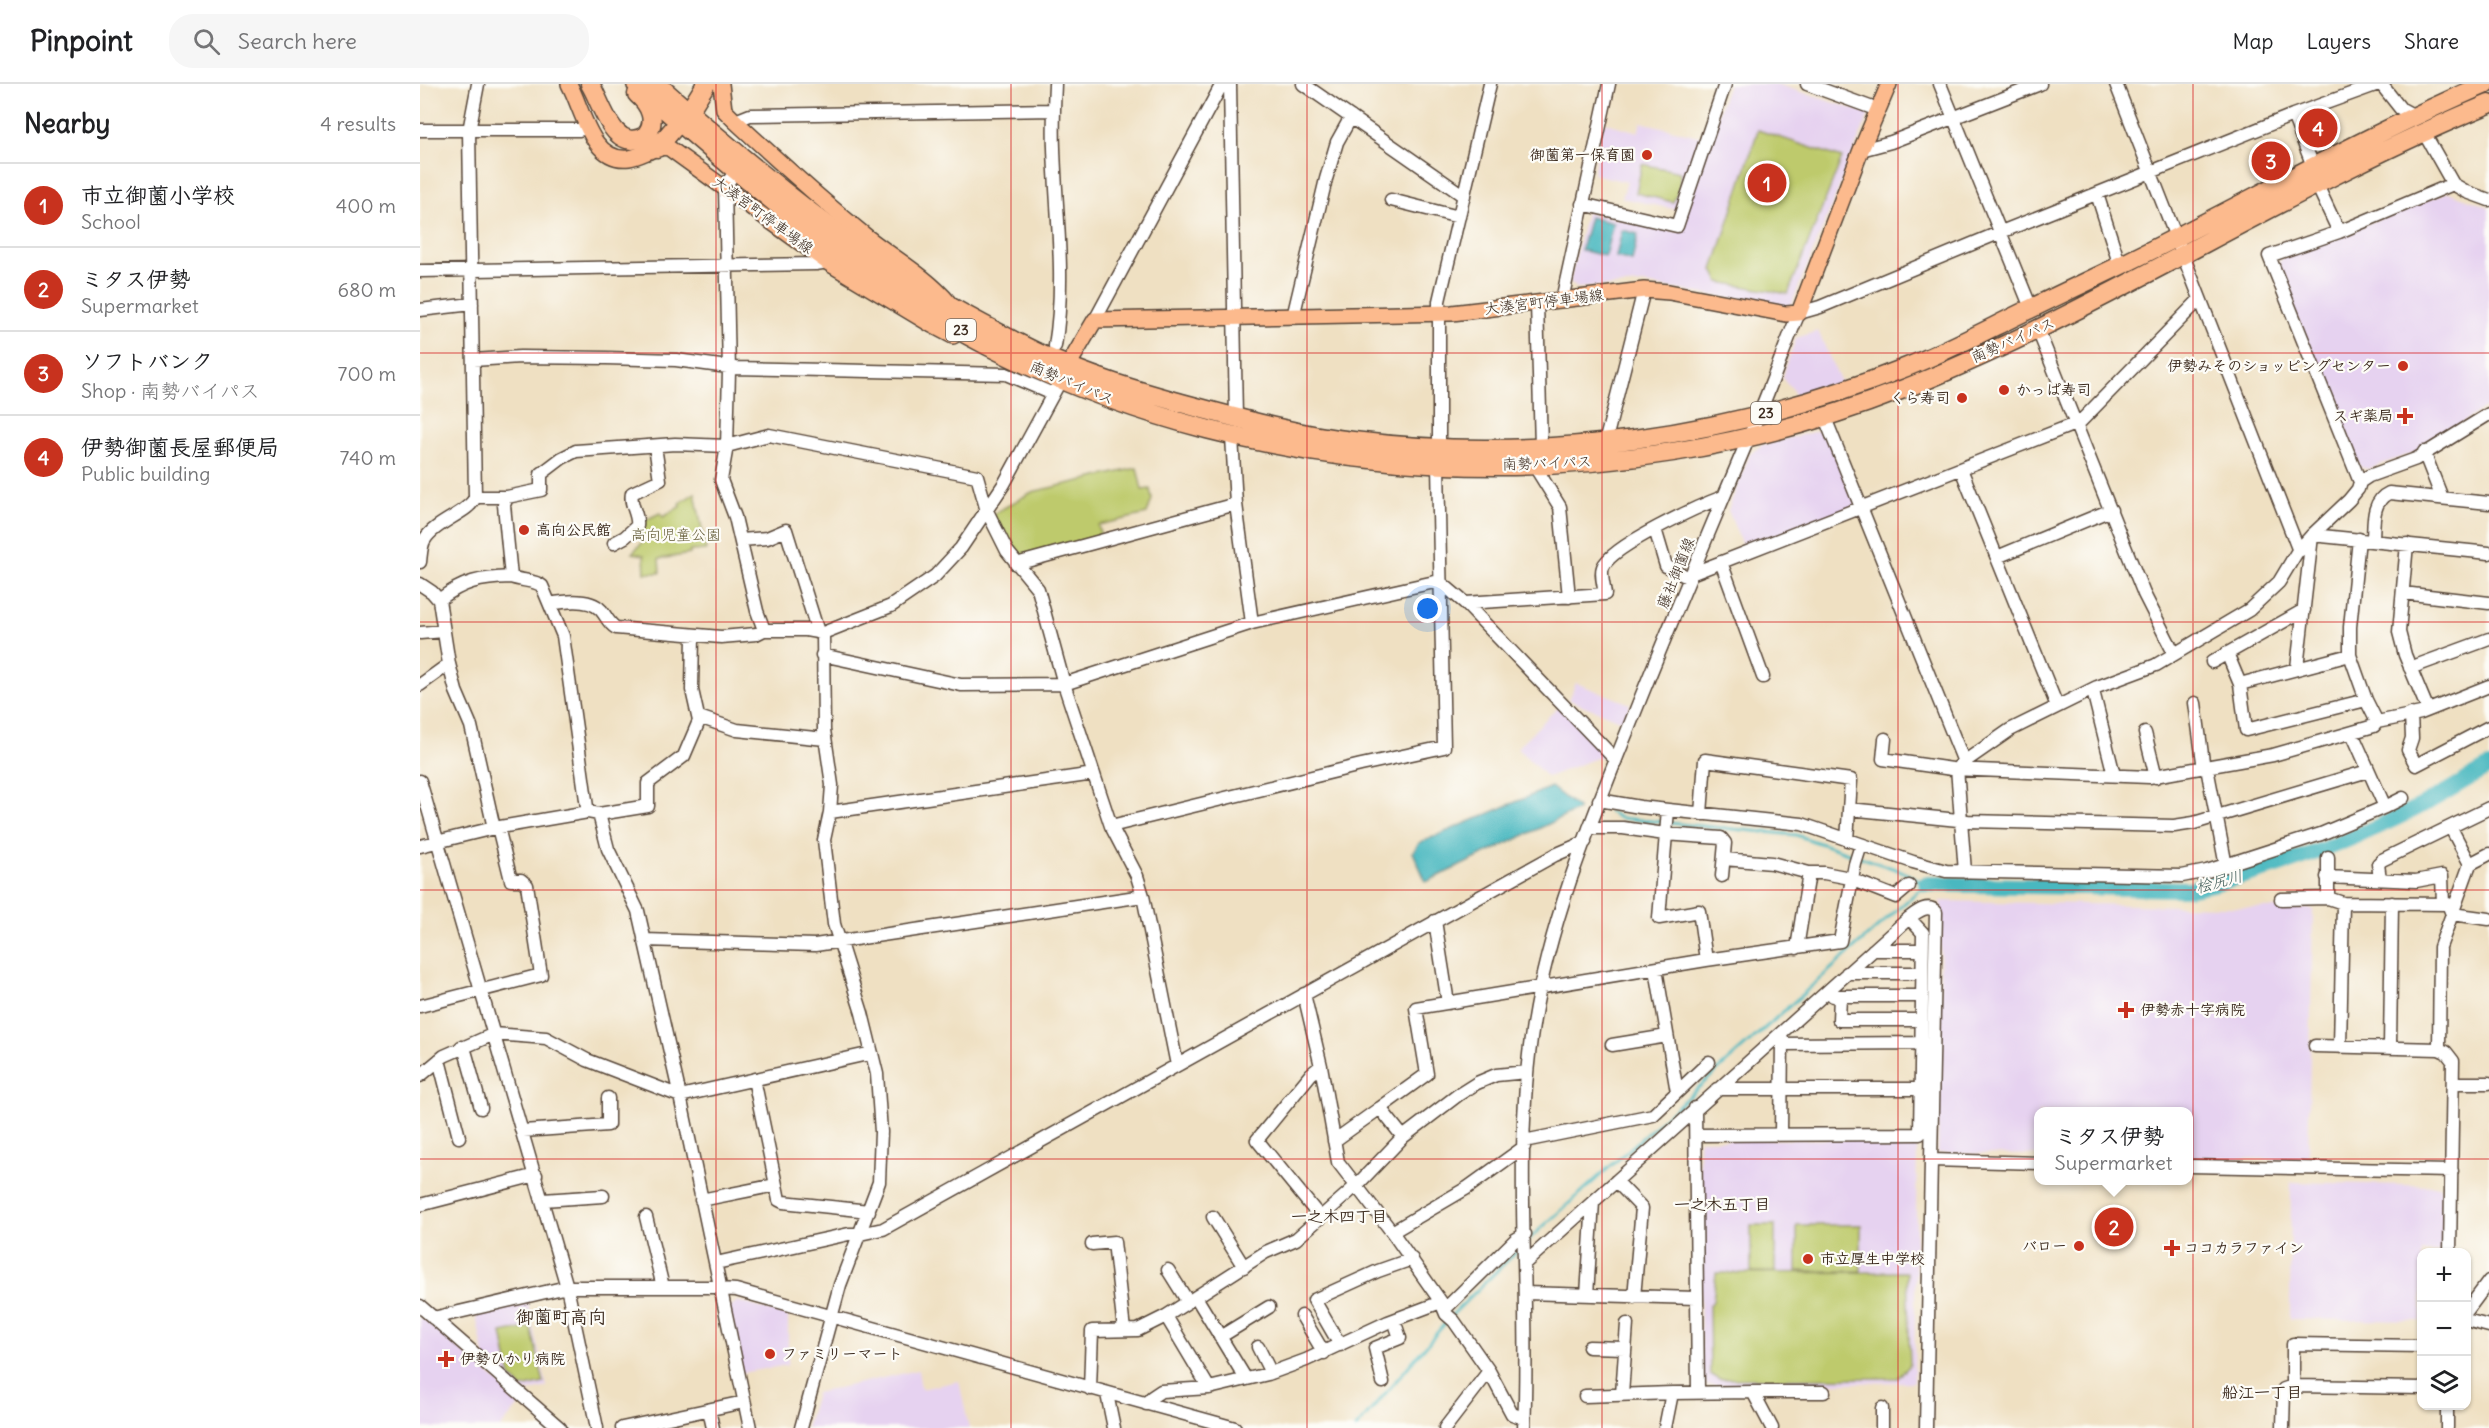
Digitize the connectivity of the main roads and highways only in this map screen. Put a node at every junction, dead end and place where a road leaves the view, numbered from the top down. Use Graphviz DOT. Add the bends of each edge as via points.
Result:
graph roads {
  1 [pos="569,84"];
  2 [pos="590,84"];
  3 [pos="626,84"];
  4 [pos="636,84"];
  5 [pos="657,84"];
  6 [pos="706,84"];
  7 [pos="721,84"];
  8 [pos="1889,84"];
  9 [pos="2486,84"];
  10 [pos="2489,104"];
  11 [pos="693,105"];
  12 [pos="674,128"];
  13 [pos="657,148"];
  14 [pos="952,307"];
  15 [pos="986,345"];
  16 [pos="1060,380"];
  17 [pos="1438,458"];
  1 -- 13 [label="main road" via="587,128 603,150 626,159"];
  2 -- 3 [label="highway" via="616,132 635,140 649,132 651,114 644,100"];
  4 -- 15 [label="highway, 南勢バイパス / 23" via="723,161 829,245 884,284"];
  5 -- 14 [label="highway, 南勢バイパス / 23" via="733,152 817,218 890,270"];
  6 -- 11 [label="highway"];
  7 -- 14 [label="main road" via="724,110 756,148 933,285"];
  8 -- 16 [label="main road, 大湊宮町停車場線" via="1799,313 1644,290 1438,314 1095,320"];
  9 -- 17 [label="highway, 南勢バイパス / 23" via="2413,115 2120,266 1909,366 1835,393 1762,407 1707,428 1655,437"];
  10 -- 17 [label="highway, 南勢バイパス / 23" via="2422,131 2038,330 1904,389 1825,418 1710,447 1609,461 1534,465"];
  12 -- 13 [label="highway"];
  13 -- 15 [label="main road, 大湊宮町停車場線" via="677,152 728,184 828,262 932,326"];
  14 -- 16 [label="highway, 南勢バイパス / 23"];
  15 -- 16 [label="highway, 南勢バイパス / 23"];
  16 -- 17 [label="highway, 南勢バイパス / 23" via="1147,393 1277,428"];
  16 -- 17 [label="highway, 南勢バイパス / 23" via="1143,412 1280,447"];
}
